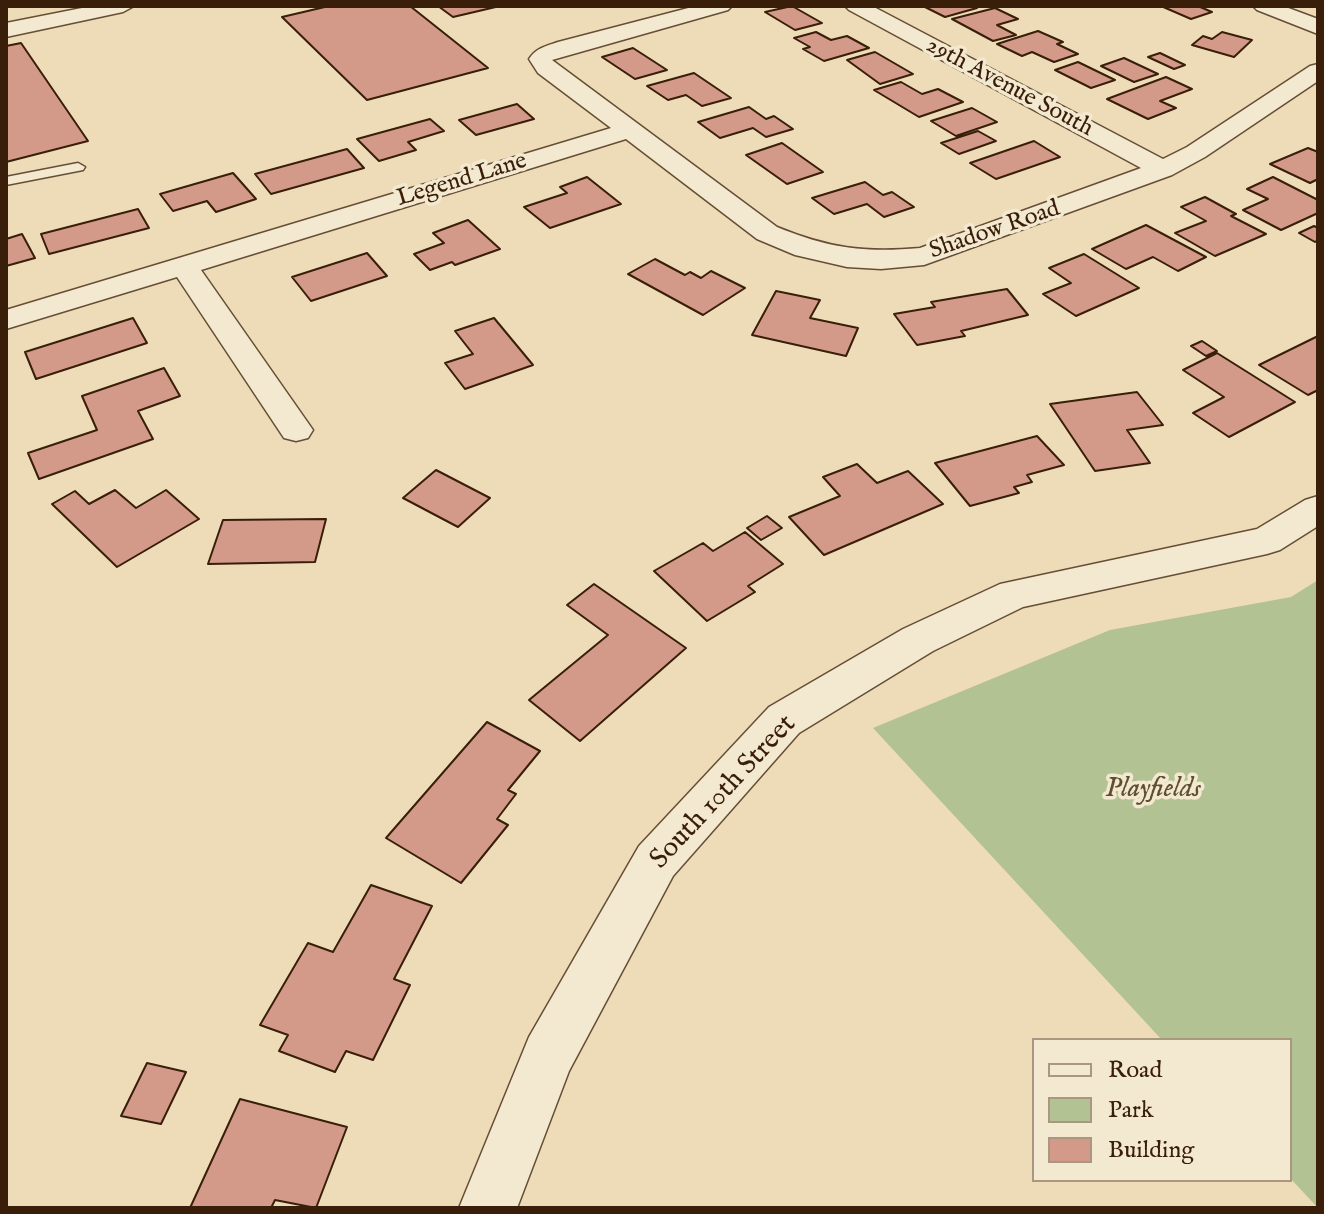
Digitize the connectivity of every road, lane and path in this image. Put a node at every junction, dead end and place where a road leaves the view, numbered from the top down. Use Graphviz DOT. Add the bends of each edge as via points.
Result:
graph roads {
  1 [pos="123,6"];
  2 [pos="721,6"];
  3 [pos="856,6"];
  4 [pos="1264,6"];
  5 [pos="1318,27"];
  6 [pos="6,30"];
  7 [pos="1318,71"];
  8 [pos="627,131"];
  9 [pos="78,167"];
  10 [pos="1163,169"];
  11 [pos="6,181"];
  12 [pos="184,266"];
  13 [pos="6,320"];
  14 [pos="296,430"];
  15 [pos="1318,509"];
  16 [pos="488,1208"];
  1 -- 6 [label="street"];
  2 -- 8 [label="street" via="566,47 540,59"];
  3 -- 10 [label="street, 29th Avenue South"];
  4 -- 5 [label="street"];
  7 -- 10 [label="street, Shadow Road"];
  8 -- 10 [label="street, Shadow Road" via="767,233 847,258 924,256"];
  8 -- 12 [label="street, Legend Lane"];
  9 -- 11 [label="lane"];
  12 -- 13 [label="street, Legend Lane"];
  12 -- 14 [label="street"];
  15 -- 16 [label="street, South 10th Street" via="1267,540 1014,594 918,640 784,720 656,861 548,1056"];
}
